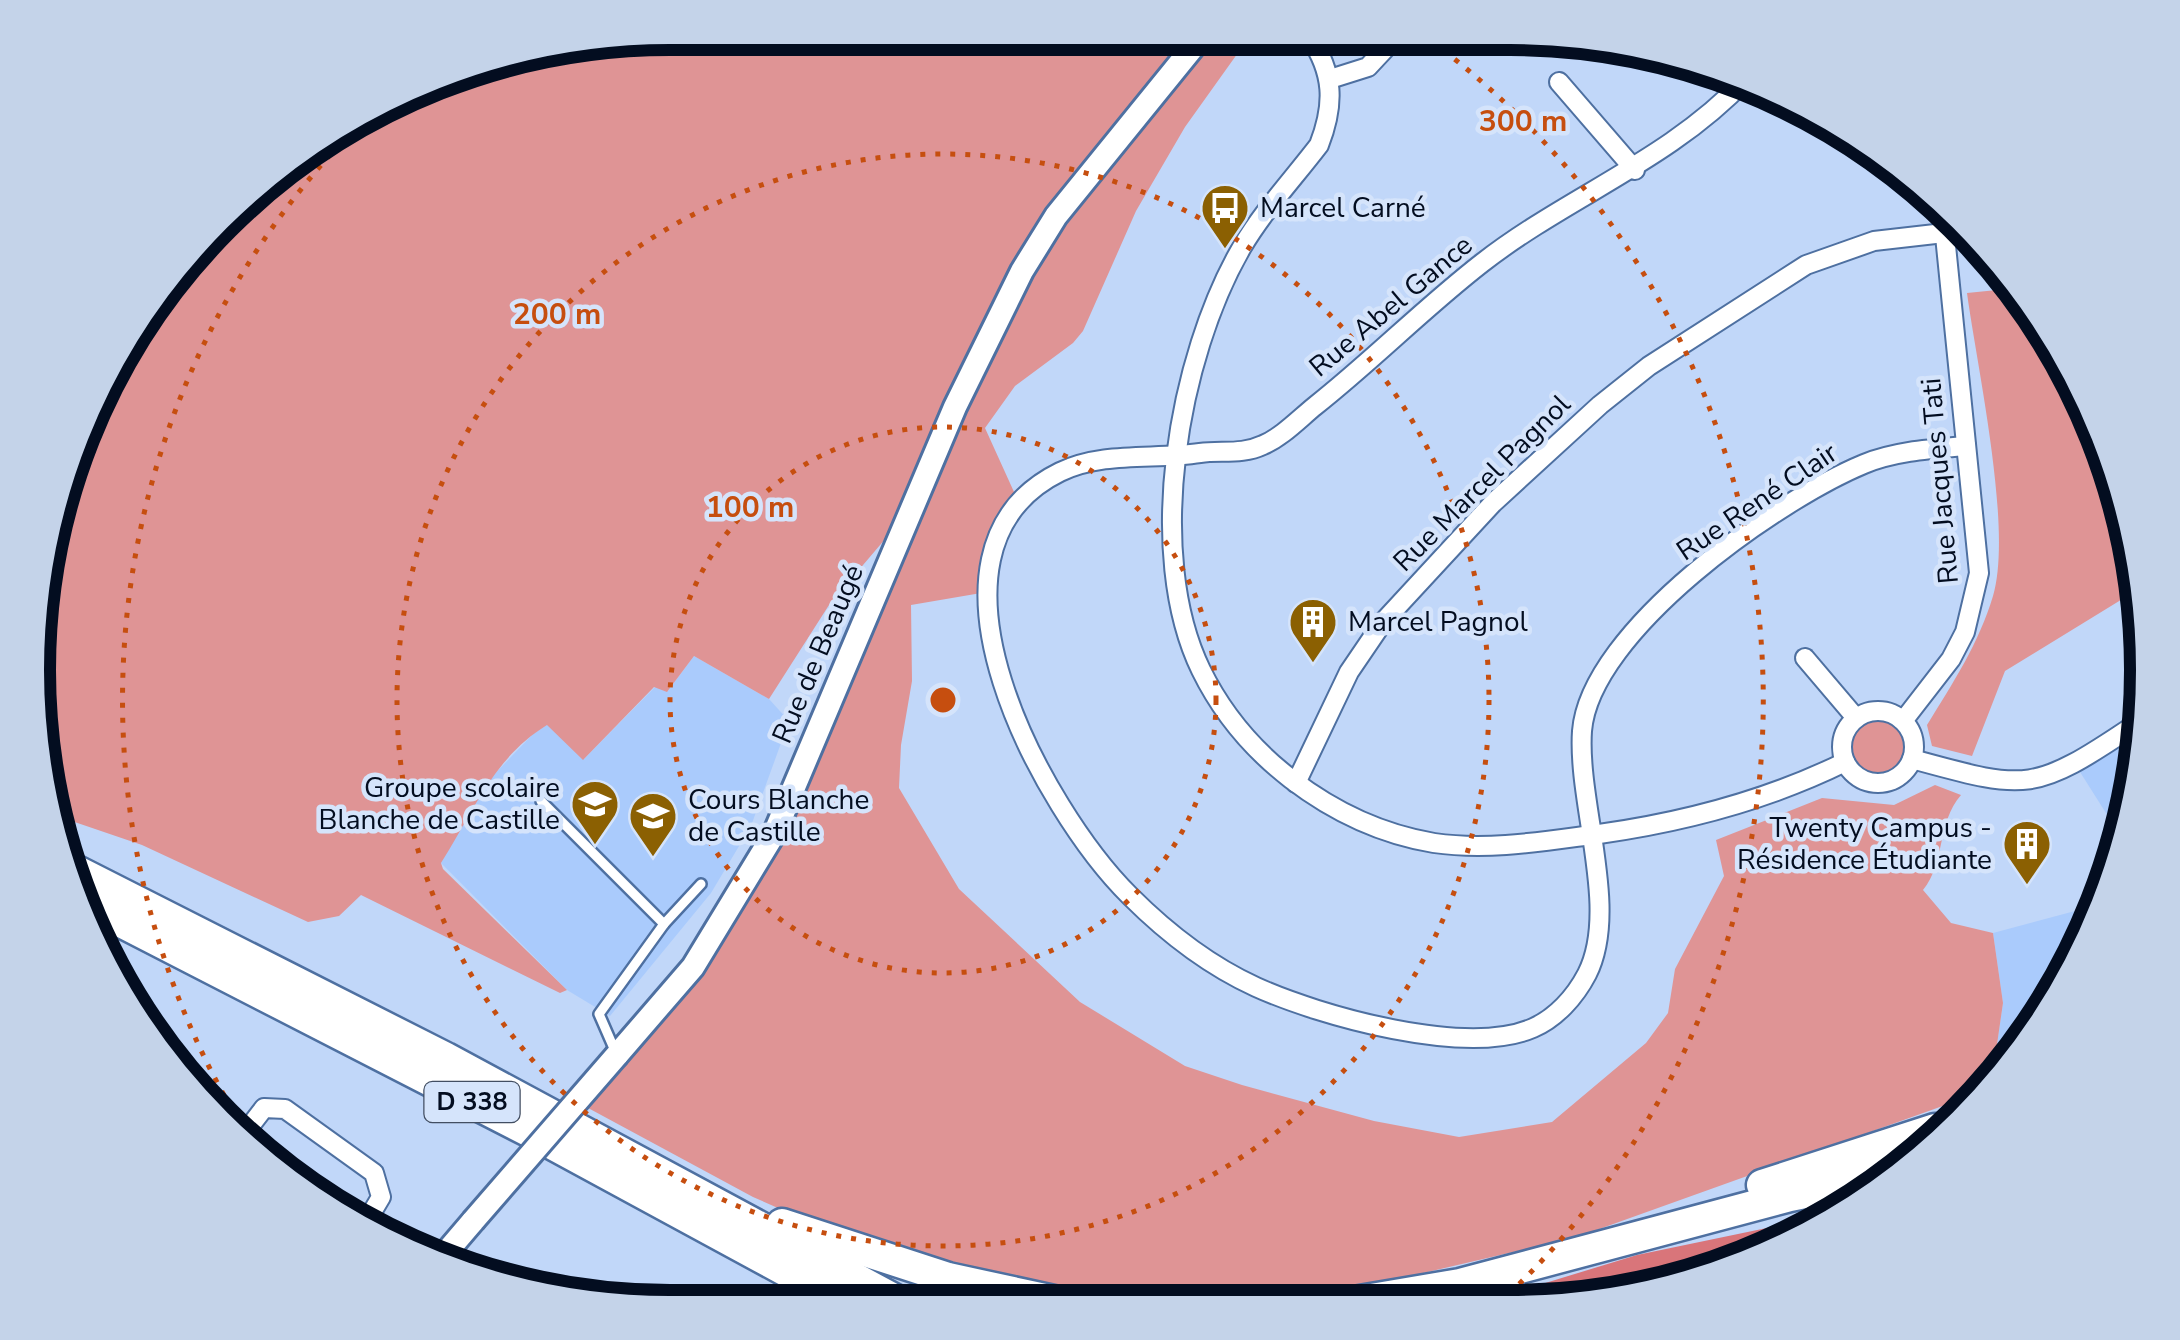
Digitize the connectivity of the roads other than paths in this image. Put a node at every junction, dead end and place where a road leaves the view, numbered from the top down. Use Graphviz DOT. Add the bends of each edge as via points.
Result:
graph roads {
  1 [pos="1191,50"];
  2 [pos="1316,50"];
  3 [pos="1384,50"];
  4 [pos="1330,80"];
  5 [pos="1559,82"];
  6 [pos="1733,92"];
  7 [pos="1634,170"];
  8 [pos="1941,225"];
  9 [pos="1944,229"];
  10 [pos="1966,446"];
  11 [pos="1178,458"];
  12 [pos="1805,658"];
  13 [pos="1856,718"];
  14 [pos="1902,721"];
  15 [pos="2127,730"];
  16 [pos="1912,758"];
  17 [pos="1845,762"];
  18 [pos="1296,783"];
  19 [pos="541,801"];
  20 [pos="1591,835"];
  21 [pos="85,875"];
  22 [pos="701,884"];
  23 [pos="99,912"];
  24 [pos="664,924"];
  25 [pos="617,1056"];
  26 [pos="250,1126"];
  27 [pos="1922,1133"];
  28 [pos="1860,1182"];
  29 [pos="372,1213"];
  30 [pos="748,1218"];
  31 [pos="449,1249"];
  32 [pos="1460,1284"];
  33 [pos="821,1290"];
  34 [pos="876,1290"];
  35 [pos="1003,1290"];
  36 [pos="1425,1290"];
  1 -- 25 [label="street, Rue de Beaugé" via="1056,216 1022,271 955,407 775,832 703,953"];
  2 -- 4 [label="street"];
  3 -- 4 [label="street" via="1368,68"];
  4 -- 11 [label="street" via="1319,144 1250,235 1214,305"];
  5 -- 7 [label="street"];
  6 -- 7 [label="street, Rue Abel Gance" via="1694,129"];
  7 -- 11 [label="street, Rue Abel Gance" via="1484,261 1267,444"];
  8 -- 18 [label="street, Rue Marcel Pagnol" via="1806,265 1600,404 1493,504 1384,622 1349,672"];
  9 -- 10 [label="street, Rue Jacques Tati"];
  10 -- 14 [label="street, Rue Jacques Tati" via="1980,573 1976,603 1951,659"];
  10 -- 20 [label="street, Rue René Clair" via="1860,466 1717,554 1632,632 1612,656 1586,710 1582,757"];
  11 -- 18 [label="street" via="1173,550 1186,633 1233,725"];
  11 -- 20 [label="street, Rue Abel Gance" via="1104,459 1043,482 1016,507 998,538 986,605 1018,724 1047,786 1091,852 1168,931 1253,986 1342,1017 1419,1034 1522,1032 1568,1003 1591,964 1598,914"];
  12 -- 13 [label="street"];
  13 -- 14 [label="street" via="1880,711"];
  13 -- 17 [label="street" via="1843,736"];
  14 -- 16 [label="street" via="1912,736"];
  15 -- 16 [label="street" via="2071,766 2026,781 1989,781"];
  16 -- 17 [label="street" via="1897,777 1879,783 1861,779"];
  17 -- 20 [label="street" via="1722,809"];
  18 -- 20 [label="street" via="1354,819 1433,843 1503,845"];
  19 -- 24 [label="lane"];
  21 -- 30 [label="highway, D 338"];
  22 -- 24 [label="lane"];
  23 -- 33 [label="highway, D 338"];
  24 -- 25 [label="lane" via="599,1014"];
  25 -- 31 [label="street, Rue de Beaugé, bridge"];
  26 -- 29 [label="street" via="264,1108 285,1109 374,1174 381,1197"];
  27 -- 32 [label="highway"];
  28 -- 32 [label="highway"];
  30 -- 34 [label="highway, D 338"];
  30 -- 35 [label="highway"];
  32 -- 36 [label="highway"];
}
